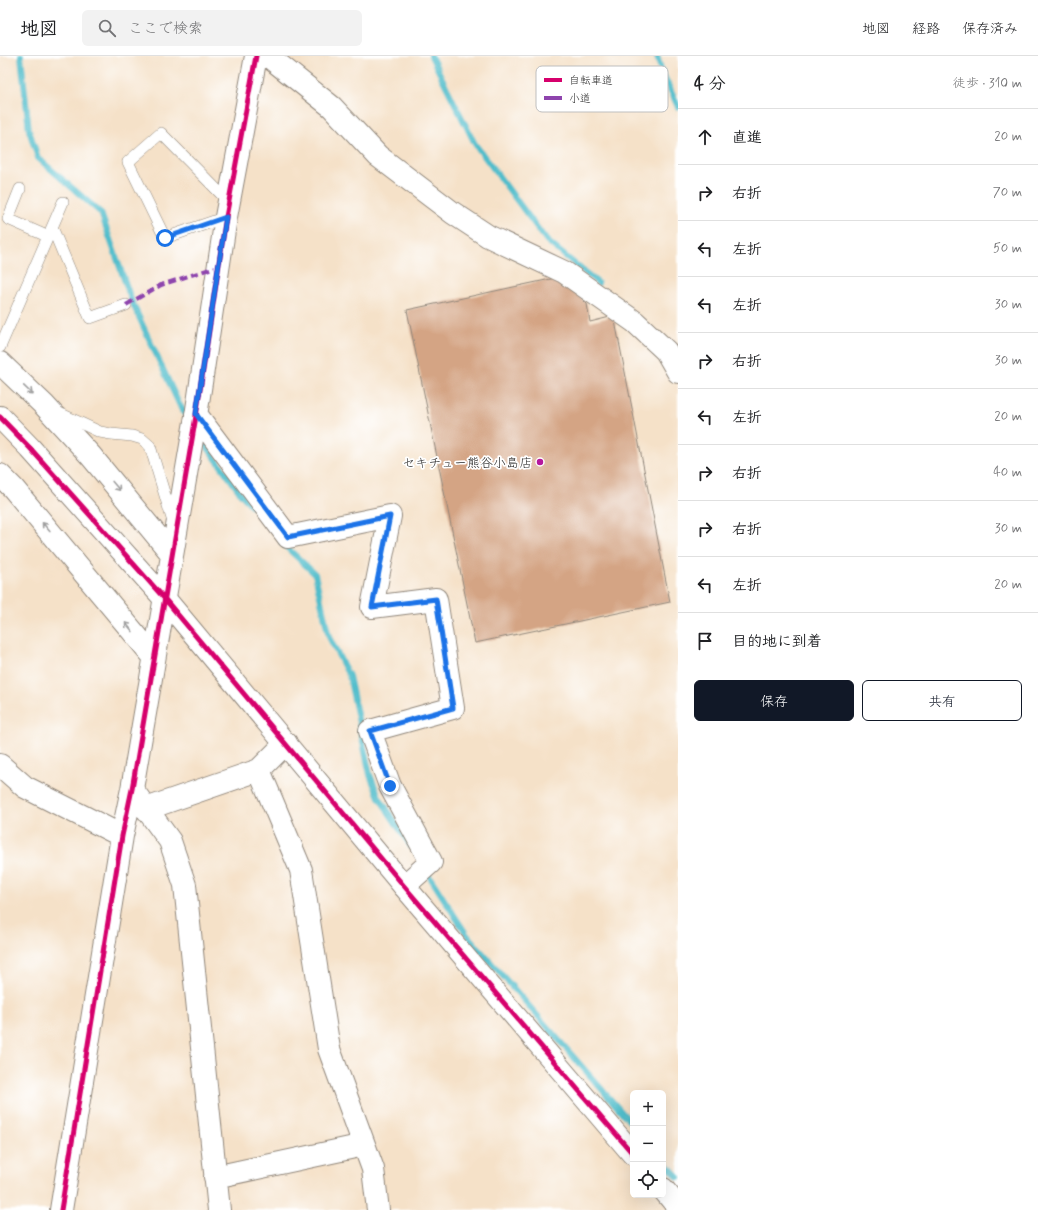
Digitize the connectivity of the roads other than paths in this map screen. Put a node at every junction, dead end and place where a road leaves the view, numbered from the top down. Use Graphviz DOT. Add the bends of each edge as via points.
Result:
graph roads {
  1 [pos="256,56"];
  2 [pos="268,56"];
  3 [pos="20,189"];
  4 [pos="63,202"];
  5 [pos="228,210"];
  6 [pos="51,232"];
  7 [pos="126,305"];
  8 [pos="0,347"];
  9 [pos="0,363"];
  10 [pos="678,372"];
  11 [pos="44,405"];
  12 [pos="196,415"];
  13 [pos="0,418"];
  14 [pos="0,475"];
  15 [pos="176,532"];
  16 [pos="172,554"];
  17 [pos="164,598"];
  18 [pos="154,657"];
  19 [pos="286,744"];
  20 [pos="0,765"];
  21 [pos="259,770"];
  22 [pos="132,789"];
  23 [pos="146,809"];
  24 [pos="122,836"];
  25 [pos="409,881"];
  26 [pos="364,1144"];
  27 [pos="630,1150"];
  28 [pos="215,1177"];
  29 [pos="666,1193"];
  30 [pos="678,1207"];
  31 [pos="61,1210"];
  32 [pos="219,1210"];
  33 [pos="378,1210"];
  1 -- 5 [label="street"];
  2 -- 10 [label="street" via="332,107 378,156 453,213 488,236 564,272 635,322 666,351"];
  3 -- 6 [label="lane" via="8,220"];
  4 -- 6 [label="lane"];
  5 -- 5 [label="lane" via="165,238 128,162 161,133"];
  5 -- 12 [label="street"];
  6 -- 7 [label="lane" via="90,318"];
  6 -- 8 [label="lane"];
  9 -- 11 [label="street, one-way"];
  11 -- 15 [label="lane" via="100,432 132,436 142,439 150,446"];
  11 -- 16 [label="street, one-way" via="91,456"];
  12 -- 15 [label="street"];
  12 -- 25 [label="street" via="288,537 390,516 372,607 436,599 453,708 370,731 390,786 431,862"];
  13 -- 17 [label="street"];
  18 -- 14 [label="street, one-way"];
  15 -- 16 [label="street"];
  16 -- 17 [label="street"];
  17 -- 18 [label="street"];
  17 -- 19 [label="street"];
  18 -- 22 [label="street"];
  19 -- 21 [label="street"];
  19 -- 25 [label="street"];
  20 -- 24 [label="street" via="25,787"];
  21 -- 23 [label="street"];
  21 -- 26 [label="street" via="301,870 329,1049"];
  22 -- 23 [label="street"];
  22 -- 24 [label="street"];
  23 -- 28 [label="street" via="170,841 185,885"];
  24 -- 31 [label="street"];
  25 -- 27 [label="street"];
  26 -- 28 [label="street"];
  26 -- 33 [label="street" via="373,1169"];
  28 -- 32 [label="street"];
  29 -- 30 [label="street"];
}
